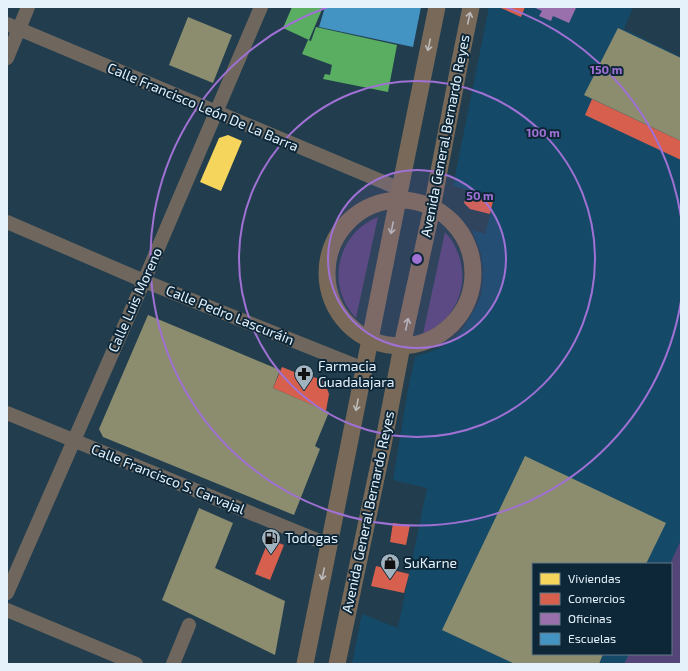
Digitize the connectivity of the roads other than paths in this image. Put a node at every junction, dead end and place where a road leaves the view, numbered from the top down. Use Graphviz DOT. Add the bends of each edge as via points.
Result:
graph roads {
  1 [pos="28,7"];
  2 [pos="261,7"];
  3 [pos="437,7"];
  4 [pos="471,7"];
  5 [pos="13,27"];
  6 [pos="7,58"];
  7 [pos="217,112"];
  8 [pos="399,194"];
  9 [pos="432,208"];
  10 [pos="7,222"];
  11 [pos="144,281"];
  12 [pos="370,340"];
  13 [pos="402,346"];
  14 [pos="364,369"];
  15 [pos="7,413"];
  16 [pos="74,440"];
  17 [pos="330,545"];
  18 [pos="7,593"];
  19 [pos="7,610"];
  20 [pos="189,625"];
  21 [pos="136,664"];
  22 [pos="172,664"];
  23 [pos="304,664"];
  24 [pos="336,664"];
  1 -- 5 [label="street"];
  2 -- 7 [label="street, Calle Luis Moreno"];
  3 -- 8 [label="main road, one-way"];
  9 -- 4 [label="main road, Avenida General Bernardo Reyes, one-way"];
  5 -- 6 [label="street"];
  5 -- 7 [label="street, Calle Francisco León De La Barra"];
  7 -- 8 [label="street, Calle Francisco León De La Barra"];
  7 -- 11 [label="street, Calle Luis Moreno"];
  8 -- 9 [label="main road"];
  8 -- 12 [label="main road, one-way"];
  8 -- 12 [label="main road" via="358,213 347,222 330,250 327,282 333,302 353,329"];
  13 -- 9 [label="main road, Avenida General Bernardo Reyes, one-way"];
  9 -- 13 [label="main road" via="448,218 464,238 471,258 471,288 463,310 445,331 429,340"];
  10 -- 11 [label="street, Calle Pedro Lascuráin"];
  11 -- 14 [label="street, Calle Pedro Lascuráin"];
  11 -- 16 [label="street, Calle Luis Moreno"];
  12 -- 13 [label="main road"];
  12 -- 14 [label="main road"];
  13 -- 24 [label="main road, Avenida General Bernardo Reyes"];
  14 -- 17 [label="main road, one-way"];
  15 -- 16 [label="street, Calle Francisco S. Carvajal"];
  16 -- 17 [label="street, Calle Francisco S. Carvajal"];
  16 -- 18 [label="street, Calle Luis Moreno"];
  17 -- 23 [label="main road, one-way"];
  19 -- 21 [label="street"];
  20 -- 22 [label="street"];
}
